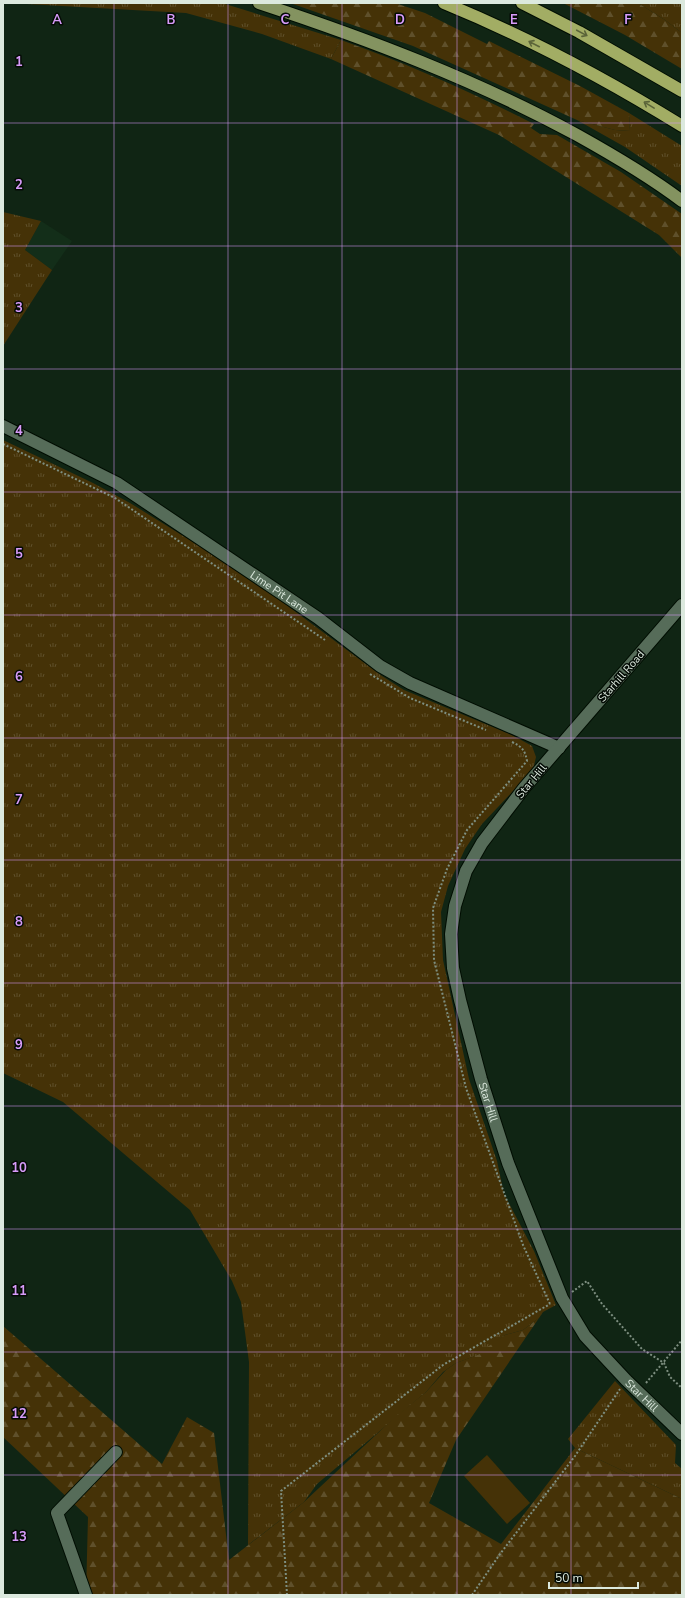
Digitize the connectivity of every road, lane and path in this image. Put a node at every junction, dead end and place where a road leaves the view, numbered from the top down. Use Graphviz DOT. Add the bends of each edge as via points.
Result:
graph roads {
  1 [pos="259,3"];
  2 [pos="444,3"];
  3 [pos="522,3"];
  4 [pos="682,91"];
  5 [pos="682,126"];
  6 [pos="682,201"];
  7 [pos="3,426"];
  8 [pos="3,444"];
  9 [pos="682,605"];
  10 [pos="329,642"];
  11 [pos="368,673"];
  12 [pos="490,732"];
  13 [pos="511,741"];
  14 [pos="559,748"];
  15 [pos="562,1298"];
  16 [pos="550,1304"];
  17 [pos="682,1340"];
  18 [pos="664,1363"];
  19 [pos="626,1380"];
  20 [pos="682,1388"];
  21 [pos="638,1392"];
  22 [pos="682,1434"];
  23 [pos="116,1452"];
  24 [pos="86,1595"];
  25 [pos="287,1595"];
  26 [pos="472,1595"];
  1 -- 6 [label="main road" via="390,49 543,116 625,162"];
  5 -- 2 [label="highway, one-way" via="582,68"];
  3 -- 4 [label="highway, one-way" via="579,32"];
  7 -- 14 [label="street, Lime Pit Lane" via="117,483 318,618 380,666 410,683"];
  8 -- 10 [label="path" via="115,498"];
  9 -- 14 [label="street, Starhill Road"];
  11 -- 12 [label="path" via="410,698"];
  13 -- 16 [label="path" via="526,752 527,761 468,830 447,869 433,908 434,960 466,1088 523,1245"];
  14 -- 15 [label="street, Star Hill" via="524,788 479,848 466,871 455,906 452,934 454,968 460,1000 481,1079 508,1163"];
  15 -- 16 [label="path"];
  15 -- 18 [label="path" via="587,1281 602,1304 642,1349"];
  15 -- 19 [label="street, Star Hill" via="585,1336"];
  16 -- 25 [label="path" via="443,1365 281,1491"];
  17 -- 18 [label="path"];
  18 -- 20 [label="path" via="670,1377"];
  18 -- 21 [label="path"];
  19 -- 21 [label="street, Star Hill"];
  19 -- 26 [label="path" via="575,1456"];
  21 -- 22 [label="street, Star Hill"];
  23 -- 24 [label="street" via="57,1513"];
}
